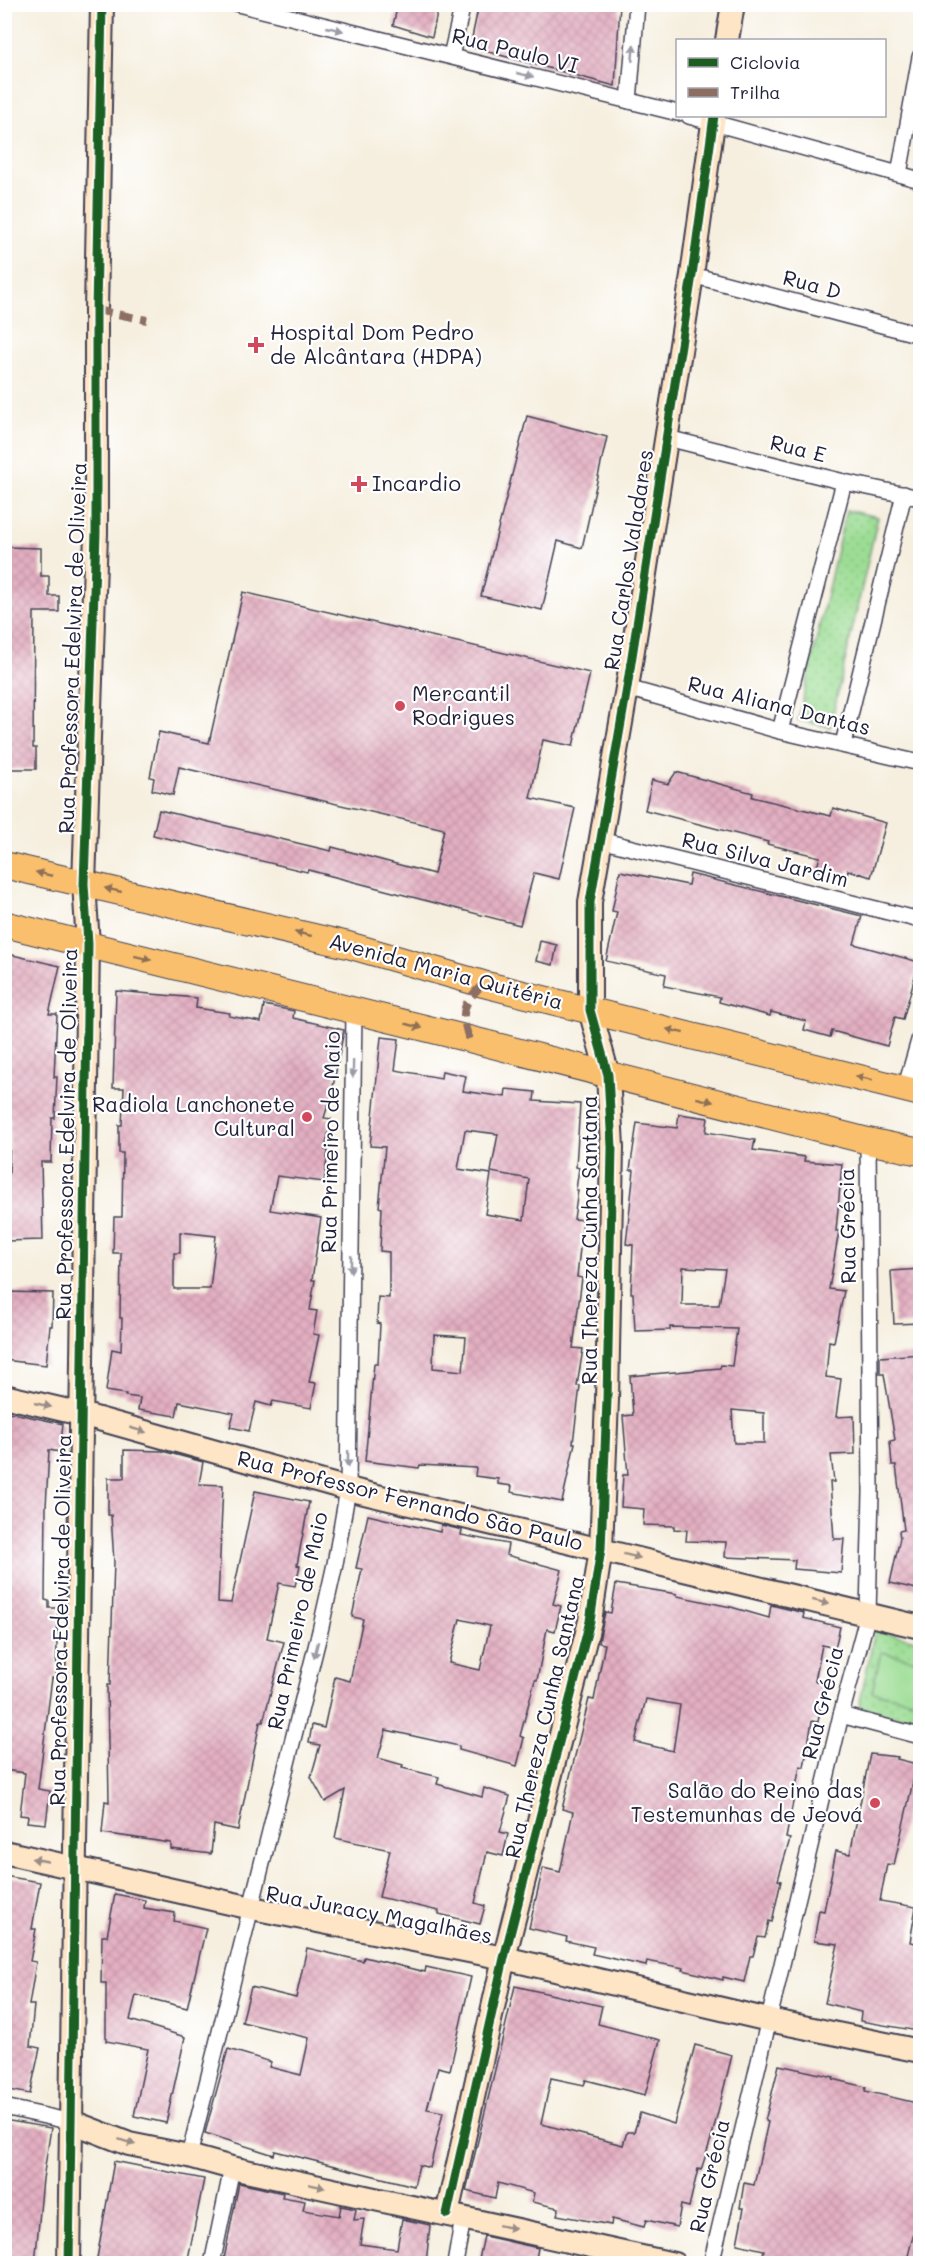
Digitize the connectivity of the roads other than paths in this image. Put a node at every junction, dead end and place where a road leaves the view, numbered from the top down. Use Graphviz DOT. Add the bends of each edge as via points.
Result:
graph roads {
  1 [pos="102,4"];
  2 [pos="238,4"];
  3 [pos="463,4"];
  4 [pos="637,4"];
  5 [pos="733,4"];
  6 [pos="265,8"];
  7 [pos="727,39"];
  8 [pos="451,56"];
  9 [pos="921,57"];
  10 [pos="629,101"];
  11 [pos="676,113"];
  12 [pos="714,118"];
  13 [pos="899,174"];
  14 [pos="921,180"];
  15 [pos="692,275"];
  16 [pos="921,335"];
  17 [pos="667,438"];
  18 [pos="844,482"];
  19 [pos="904,494"];
  20 [pos="921,498"];
  21 [pos="627,688"];
  22 [pos="780,731"];
  23 [pos="843,744"];
  24 [pos="921,763"];
  25 [pos="600,840"];
  26 [pos="4,865"];
  27 [pos="84,884"];
  28 [pos="921,920"];
  29 [pos="4,924"];
  30 [pos="88,944"];
  31 [pos="354,1010"];
  32 [pos="590,1010"];
  33 [pos="921,1037"];
  34 [pos="608,1075"];
  35 [pos="913,1091"];
  36 [pos="868,1141"];
  37 [pos="921,1152"];
  38 [pos="4,1396"];
  39 [pos="81,1414"];
  40 [pos="348,1489"];
  41 [pos="601,1549"];
  42 [pos="868,1614"];
  43 [pos="921,1627"];
  44 [pos="841,1715"];
  45 [pos="921,1736"];
  46 [pos="4,1852"];
  47 [pos="76,1867"];
  48 [pos="252,1908"];
  49 [pos="504,1958"];
  50 [pos="769,2020"];
  51 [pos="921,2051"];
  52 [pos="4,2107"];
  53 [pos="72,2122"];
  54 [pos="189,2156"];
  55 [pos="232,2168"];
  56 [pos="455,2216"];
  57 [pos="69,2264"];
  58 [pos="212,2264"];
  59 [pos="455,2264"];
  60 [pos="674,2264"];
  61 [pos="711,2264"];
  1 -- 27 [label="street, Rua Professora Edelvira de Oliveira" via="96,533"];
  2 -- 6 [label="street, Rua Paulo VI"];
  3 -- 8 [label="street"];
  10 -- 4 [label="street, one-way"];
  5 -- 7 [label="street"];
  6 -- 8 [label="street, Rua Paulo VI, one-way"];
  8 -- 10 [label="street, Rua Paulo VI, one-way"];
  9 -- 13 [label="street"];
  10 -- 11 [label="street, Rua Paulo VI"];
  12 -- 13 [label="street"];
  12 -- 15 [label="street, Rua Carlos Valadares"];
  13 -- 14 [label="street"];
  15 -- 16 [label="street, Rua D"];
  15 -- 17 [label="street, Rua Carlos Valadares"];
  17 -- 18 [label="street, Rua E"];
  17 -- 21 [label="street, Rua Carlos Valadares"];
  18 -- 19 [label="street, Rua E"];
  18 -- 22 [label="street"];
  19 -- 20 [label="street, Rua E"];
  19 -- 23 [label="street"];
  21 -- 22 [label="street, Rua Aliana Dantas"];
  21 -- 25 [label="street, Rua Carlos Valadares"];
  22 -- 23 [label="street, Rua Aliana Dantas"];
  23 -- 24 [label="street, Rua Aliana Dantas"];
  25 -- 28 [label="street, Rua Silva Jardim"];
  25 -- 32 [label="street, Rua Carlos Valadares" via="590,902"];
  27 -- 26 [label="main road, Avenida Maria Quitéria, one-way"];
  27 -- 30 [label="street, Rua Professora Edelvira de Oliveira"];
  32 -- 27 [label="main road, Avenida Maria Quitéria, one-way" via="348,945"];
  29 -- 30 [label="main road"];
  30 -- 31 [label="main road, one-way"];
  30 -- 39 [label="street, Rua Professora Edelvira de Oliveira"];
  31 -- 34 [label="main road, one-way"];
  31 -- 40 [label="street, Rua Primeiro de Maio, one-way"];
  32 -- 34 [label="street, Rua Thereza Cunha Santana"];
  35 -- 32 [label="main road, Avenida Maria Quitéria, one-way"];
  33 -- 35 [label="street"];
  34 -- 36 [label="main road, one-way"];
  34 -- 41 [label="street, Rua Thereza Cunha Santana" via="612,1147"];
  36 -- 37 [label="main road"];
  36 -- 42 [label="street, Rua Grécia"];
  38 -- 39 [label="street, Rua Professor Fernando São Paulo, one-way"];
  39 -- 40 [label="street, Rua Professor Fernando São Paulo, one-way"];
  39 -- 47 [label="street, Rua Professora Edelvira de Oliveira"];
  40 -- 41 [label="street, Rua Professor Fernando São Paulo"];
  40 -- 48 [label="street, Rua Primeiro de Maio, one-way" via="320,1631"];
  41 -- 42 [label="street, Rua Professor Fernando São Paulo, one-way"];
  41 -- 49 [label="street, Rua Thereza Cunha Santana" via="590,1621"];
  42 -- 43 [label="street, Rua Professor Fernando São Paulo"];
  42 -- 44 [label="street, Rua Grécia"];
  44 -- 45 [label="street"];
  44 -- 50 [label="street, Rua Grécia"];
  47 -- 46 [label="street, Rua Juracy Magalhães, one-way"];
  47 -- 48 [label="street, Rua Juracy Magalhães"];
  47 -- 53 [label="street, Rua Professora Edelvira de Oliveira"];
  48 -- 49 [label="street, Rua Juracy Magalhães"];
  48 -- 54 [label="street, Rua Primeiro de Maio"];
  49 -- 50 [label="street, Rua Juracy Magalhães"];
  49 -- 56 [label="street, Rua Thereza Cunha Santana"];
  50 -- 51 [label="street, Rua Juracy Magalhães"];
  50 -- 61 [label="street, Rua Grécia"];
  52 -- 53 [label="street"];
  53 -- 54 [label="street, one-way" via="129,2144"];
  53 -- 57 [label="street, Rua Professora Edelvira de Oliveira"];
  54 -- 55 [label="street"];
  55 -- 56 [label="street, one-way"];
  55 -- 58 [label="street"];
  56 -- 59 [label="street"];
  56 -- 60 [label="street, one-way"];
}
